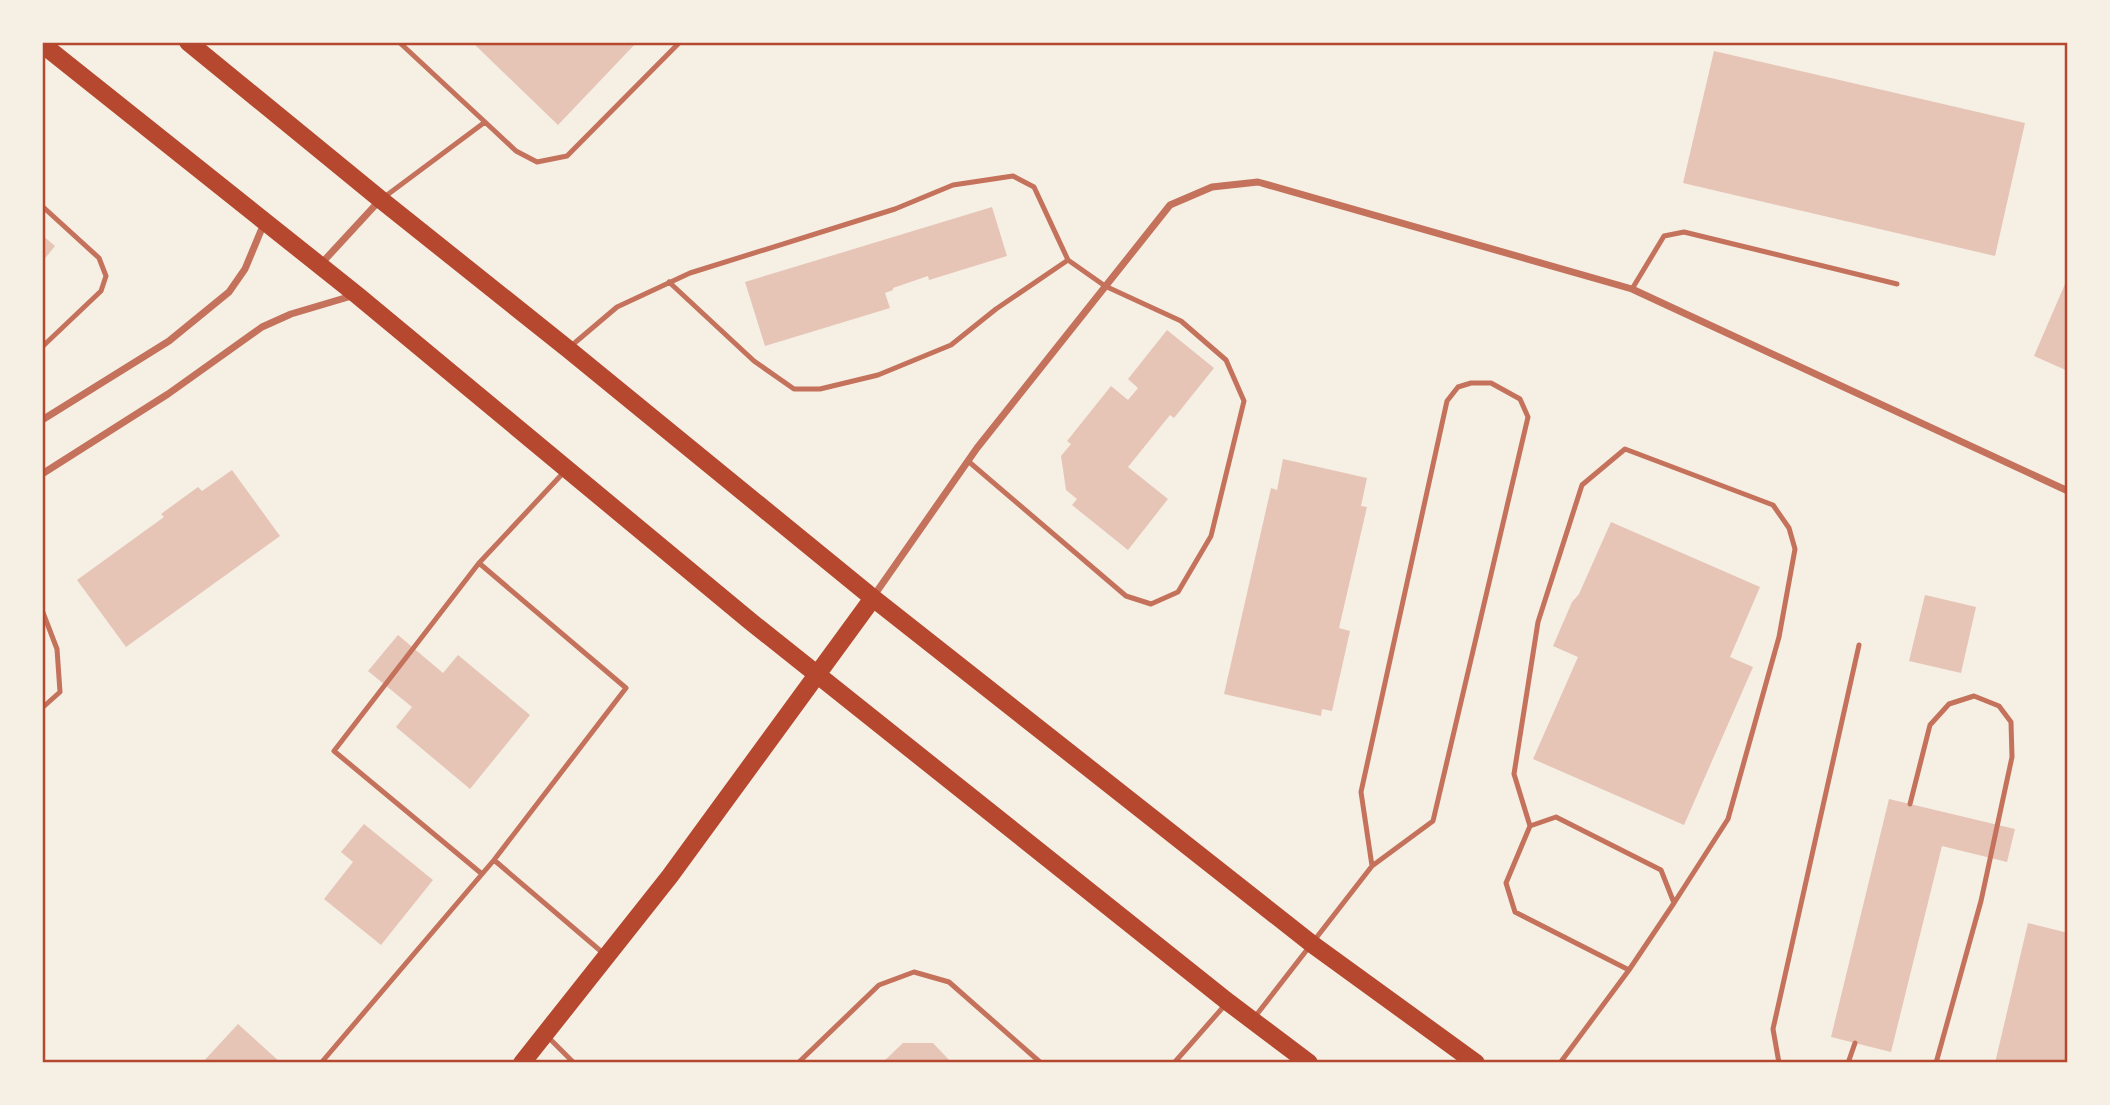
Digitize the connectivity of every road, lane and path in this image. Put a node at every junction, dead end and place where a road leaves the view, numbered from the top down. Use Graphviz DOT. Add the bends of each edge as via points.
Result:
graph roads {
  1 [pos="188,42"];
  2 [pos="399,42"];
  3 [pos="680,42"];
  4 [pos="42,44"];
  5 [pos="485,122"];
  6 [pos="380,200"];
  7 [pos="42,206"];
  8 [pos="265,220"];
  9 [pos="1068,260"];
  10 [pos="320,265"];
  11 [pos="669,282"];
  12 [pos="1896,284"];
  13 [pos="1105,286"];
  14 [pos="1632,289"];
  15 [pos="357,295"];
  16 [pos="42,347"];
  17 [pos="568,348"];
  18 [pos="42,420"];
  19 [pos="968,461"];
  20 [pos="568,468"];
  21 [pos="42,474"];
  22 [pos="2068,491"];
  23 [pos="479,563"];
  24 [pos="873,598"];
  25 [pos="42,610"];
  26 [pos="1859,645"];
  27 [pos="817,675"];
  28 [pos="42,708"];
  29 [pos="1910,804"];
  30 [pos="1530,826"];
  31 [pos="494,860"];
  32 [pos="1371,866"];
  33 [pos="482,874"];
  34 [pos="1674,903"];
  35 [pos="1312,944"];
  36 [pos="607,956"];
  37 [pos="1629,970"];
  38 [pos="1228,1002"];
  39 [pos="1252,1021"];
  40 [pos="545,1034"];
  41 [pos="1855,1043"];
  42 [pos="321,1063"];
  43 [pos="522,1063"];
  44 [pos="574,1063"];
  45 [pos="798,1063"];
  46 [pos="1041,1063"];
  47 [pos="1174,1063"];
  48 [pos="1309,1063"];
  49 [pos="1476,1063"];
  50 [pos="1560,1063"];
  51 [pos="1779,1063"];
  52 [pos="1848,1063"];
  53 [pos="1936,1063"];
  1 -- 6 [label="main road"];
  2 -- 5 [label="lane"];
  3 -- 5 [label="lane" via="567,156 537,162 516,151"];
  4 -- 8 [label="main road"];
  5 -- 6 [label="lane"];
  6 -- 10 [label="street"];
  6 -- 17 [label="main road"];
  7 -- 16 [label="lane" via="100,258 106,276 100,291"];
  8 -- 10 [label="main road"];
  8 -- 18 [label="street" via="246,270 229,292 169,341"];
  9 -- 11 [label="lane" via="1034,187 1013,176 953,185 895,209"];
  9 -- 11 [label="lane" via="951,345 878,375 820,389 794,389 754,361"];
  9 -- 13 [label="lane"];
  10 -- 15 [label="main road"];
  11 -- 17 [label="lane" via="618,307"];
  12 -- 14 [label="lane" via="1684,232 1664,236"];
  13 -- 14 [label="street" via="1171,205 1212,187 1258,182"];
  13 -- 19 [label="street"];
  13 -- 19 [label="lane" via="1181,321 1226,360 1244,401 1211,536 1178,592 1151,604 1126,596"];
  14 -- 22 [label="street"];
  15 -- 20 [label="main road"];
  15 -- 21 [label="street" via="262,327"];
  17 -- 24 [label="main road"];
  19 -- 24 [label="street"];
  20 -- 23 [label="lane"];
  20 -- 27 [label="main road"];
  23 -- 31 [label="lane" via="626,688"];
  23 -- 33 [label="lane" via="334,751"];
  24 -- 27 [label="main road"];
  24 -- 35 [label="main road"];
  25 -- 28 [label="lane" via="57,649 60,692"];
  26 -- 51 [label="lane" via="1773,1029"];
  27 -- 36 [label="main road"];
  27 -- 38 [label="main road"];
  29 -- 53 [label="lane" via="1930,725 1949,704 1974,696 1999,706 2011,722 2012,757 1981,901"];
  30 -- 34 [label="lane" via="1556,817 1661,870"];
  30 -- 34 [label="lane" via="1514,774 1538,622 1581,485 1625,449 1773,505 1789,528 1795,549 1779,636 1728,820"];
  30 -- 37 [label="lane" via="1506,883 1515,912"];
  31 -- 33 [label="lane"];
  31 -- 36 [label="lane"];
  32 -- 32 [label="lane" via="1433,821 1528,417 1520,399 1491,383 1458,387 1447,401 1361,792"];
  32 -- 35 [label="lane"];
  33 -- 42 [label="lane"];
  34 -- 37 [label="lane"];
  35 -- 39 [label="lane"];
  35 -- 49 [label="main road"];
  36 -- 40 [label="main road"];
  37 -- 50 [label="lane"];
  38 -- 39 [label="main road"];
  38 -- 47 [label="lane"];
  39 -- 48 [label="main road"];
  40 -- 43 [label="main road"];
  40 -- 44 [label="lane"];
  41 -- 52 [label="lane"];
  45 -- 46 [label="lane" via="879,985 914,972 949,982"];
}
